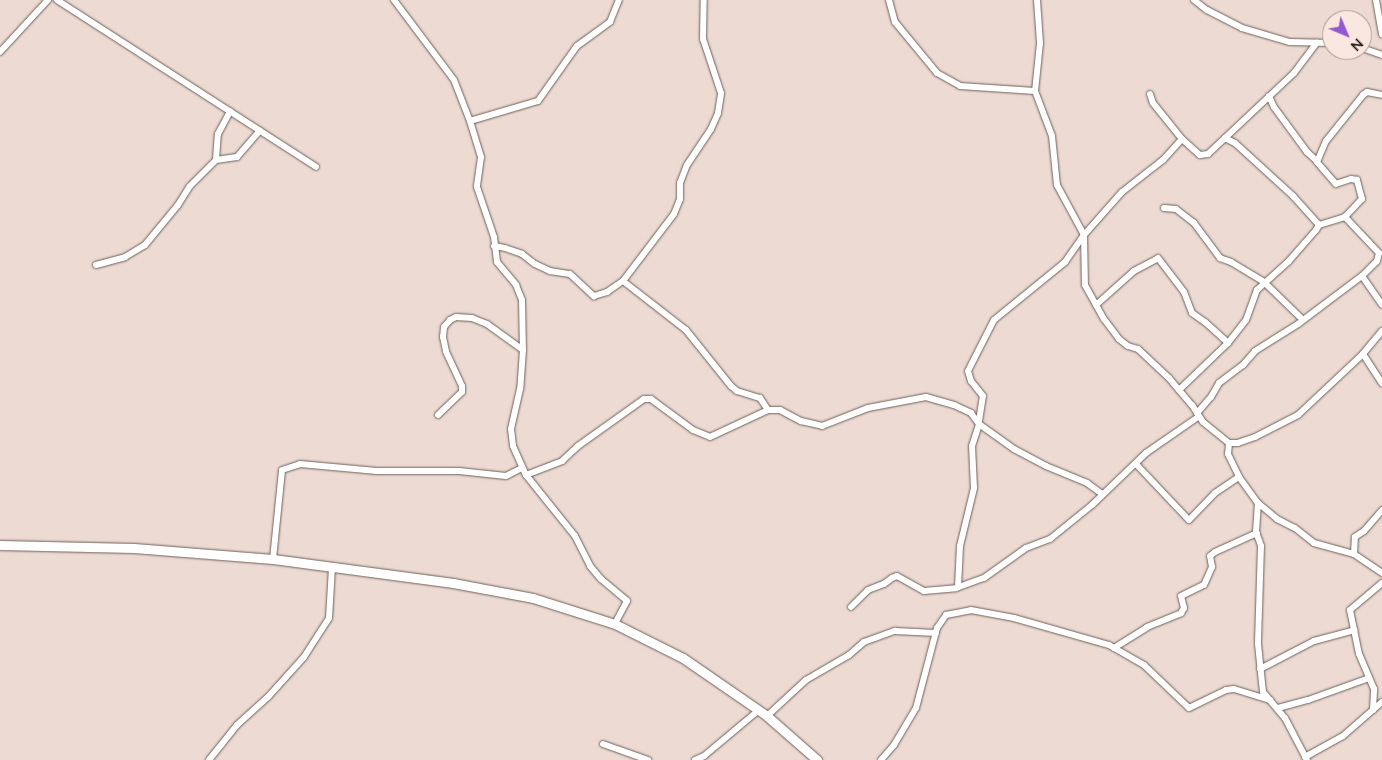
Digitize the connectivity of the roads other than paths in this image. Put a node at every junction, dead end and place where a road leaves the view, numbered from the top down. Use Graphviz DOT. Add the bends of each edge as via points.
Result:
graph roads {
  1 [pos="48,0"];
  2 [pos="57,0"];
  3 [pos="394,0"];
  4 [pos="619,0"];
  5 [pos="704,0"];
  6 [pos="889,0"];
  7 [pos="1037,0"];
  8 [pos="1194,0"];
  9 [pos="1376,0"];
  10 [pos="1382,34"];
  11 [pos="1317,43"];
  12 [pos="1322,43"];
  13 [pos="0,52"];
  14 [pos="1035,91"];
  15 [pos="1150,94"];
  16 [pos="1382,95"];
  17 [pos="1269,96"];
  18 [pos="230,111"];
  19 [pos="470,121"];
  20 [pos="260,130"];
  21 [pos="1225,138"];
  22 [pos="1182,139"];
  23 [pos="216,160"];
  24 [pos="1317,161"];
  25 [pos="316,167"];
  26 [pos="1164,208"];
  27 [pos="1345,217"];
  28 [pos="1319,225"];
  29 [pos="1084,235"];
  30 [pos="494,246"];
  31 [pos="96,265"];
  32 [pos="1362,276"];
  33 [pos="623,281"];
  34 [pos="1264,282"];
  35 [pos="1096,304"];
  36 [pos="1382,305"];
  37 [pos="1304,320"];
  38 [pos="1382,331"];
  39 [pos="1228,343"];
  40 [pos="523,350"];
  41 [pos="1363,354"];
  42 [pos="1382,383"];
  43 [pos="1179,390"];
  44 [pos="768,410"];
  45 [pos="438,415"];
  46 [pos="1197,415"];
  47 [pos="979,423"];
  48 [pos="1229,444"];
  49 [pos="1136,464"];
  50 [pos="522,468"];
  51 [pos="526,475"];
  52 [pos="1239,477"];
  53 [pos="1102,494"];
  54 [pos="1258,503"];
  55 [pos="1382,510"];
  56 [pos="1256,534"];
  57 [pos="0,545"];
  58 [pos="1354,554"];
  59 [pos="272,559"];
  60 [pos="332,568"];
  61 [pos="1382,573"];
  62 [pos="1382,583"];
  63 [pos="958,587"];
  64 [pos="851,607"];
  65 [pos="615,624"];
  66 [pos="1355,630"];
  67 [pos="936,633"];
  68 [pos="1114,648"];
  69 [pos="1260,669"];
  70 [pos="1369,678"];
  71 [pos="1270,700"];
  72 [pos="1382,702"];
  73 [pos="1278,708"];
  74 [pos="759,710"];
  75 [pos="1373,710"];
  76 [pos="768,716"];
  77 [pos="603,744"];
  78 [pos="1306,758"];
  79 [pos="209,760"];
  80 [pos="648,760"];
  81 [pos="695,760"];
  82 [pos="817,760"];
  83 [pos="881,760"];
  1 -- 13 [label="street"];
  2 -- 18 [label="street"];
  3 -- 19 [label="street" via="454,80"];
  4 -- 19 [label="street" via="610,22 577,46 538,101"];
  5 -- 33 [label="street" via="703,39 721,93 718,113 687,165 674,214"];
  6 -- 14 [label="street" via="895,22 937,73 960,86"];
  7 -- 14 [label="street" via="1040,43"];
  8 -- 11 [label="street" via="1242,28 1290,42"];
  9 -- 10 [label="street"];
  11 -- 12 [label="street"];
  11 -- 17 [label="street" via="1294,73"];
  14 -- 29 [label="street" via="1052,136 1057,185"];
  15 -- 22 [label="street" via="1152,103"];
  16 -- 24 [label="street" via="1367,92 1363,96 1326,142"];
  17 -- 21 [label="street"];
  17 -- 24 [label="street" via="1303,147"];
  18 -- 20 [label="street"];
  18 -- 23 [label="street" via="218,134"];
  19 -- 30 [label="street" via="482,157 476,186 494,237"];
  20 -- 23 [label="street" via="237,157"];
  20 -- 25 [label="street"];
  21 -- 22 [label="street" via="1208,154 1200,155"];
  21 -- 28 [label="street" via="1235,143 1293,196"];
  22 -- 29 [label="street" via="1163,160 1122,192"];
  23 -- 31 [label="street" via="190,186 145,245 125,257"];
  24 -- 27 [label="street" via="1336,184 1357,180 1362,199"];
  26 -- 34 [label="street" via="1176,209 1194,223 1220,258"];
  27 -- 28 [label="street"];
  27 -- 32 [label="street" via="1379,253 1377,261"];
  28 -- 34 [label="street" via="1288,262"];
  29 -- 35 [label="street" via="1085,285"];
  29 -- 47 [label="street" via="1065,262 994,320 968,371 971,381 983,396"];
  30 -- 33 [label="street" via="522,254 550,271 570,274 594,296"];
  30 -- 40 [label="street" via="497,262 516,285 522,300"];
  32 -- 36 [label="street"];
  32 -- 37 [label="street"];
  33 -- 44 [label="street" via="686,330 731,386 760,398"];
  34 -- 37 [label="street"];
  34 -- 39 [label="street" via="1252,298 1246,320"];
  35 -- 39 [label="street" via="1134,271 1158,258 1184,292 1192,313"];
  35 -- 43 [label="street" via="1120,339 1138,350"];
  37 -- 46 [label="street" via="1254,351 1243,365 1218,383"];
  38 -- 41 [label="street"];
  39 -- 43 [label="street"];
  40 -- 45 [label="street" via="487,324 472,318 450,320 442,337 462,392"];
  40 -- 50 [label="street" via="520,389 511,429 513,446"];
  41 -- 42 [label="street"];
  41 -- 48 [label="street" via="1298,415 1255,437"];
  43 -- 46 [label="street"];
  44 -- 47 [label="street" via="780,410 800,421 822,426 868,408 926,397 971,413"];
  44 -- 51 [label="street" via="710,437 675,418 651,399 644,399 562,461"];
  46 -- 48 [label="street"];
  46 -- 49 [label="street"];
  47 -- 53 [label="street" via="1014,450 1087,482"];
  47 -- 63 [label="street" via="972,446 974,488 960,546"];
  48 -- 52 [label="street" via="1228,454"];
  49 -- 52 [label="street" via="1189,520 1215,493"];
  49 -- 53 [label="street"];
  50 -- 51 [label="street"];
  50 -- 59 [label="street" via="506,476 459,471 377,471 300,464 282,470"];
  51 -- 65 [label="street" via="575,536 590,566 627,601"];
  52 -- 54 [label="street"];
  53 -- 63 [label="street" via="1050,539 1026,548 984,578"];
  54 -- 56 [label="street"];
  54 -- 58 [label="street" via="1314,543"];
  55 -- 58 [label="street" via="1355,537"];
  56 -- 68 [label="street" via="1210,556 1212,567 1204,585 1181,596 1184,608 1180,613 1147,627"];
  56 -- 69 [label="street" via="1261,546"];
  57 -- 59 [label="street" via="134,548"];
  58 -- 61 [label="street"];
  59 -- 60 [label="street"];
  60 -- 65 [label="street" via="453,583 533,598"];
  60 -- 79 [label="street" via="329,618 304,657 237,725"];
  62 -- 66 [label="street" via="1350,610"];
  63 -- 64 [label="street" via="924,591 897,576 868,590"];
  65 -- 74 [label="street" via="683,658"];
  66 -- 69 [label="street" via="1314,641"];
  66 -- 70 [label="street" via="1359,654"];
  67 -- 68 [label="street" via="946,615 971,610 1014,618"];
  67 -- 76 [label="street" via="895,631 864,642 849,655 806,680"];
  67 -- 83 [label="street" via="916,708"];
  68 -- 71 [label="street" via="1144,665 1189,708 1234,689"];
  69 -- 71 [label="street" via="1263,692"];
  70 -- 73 [label="street"];
  70 -- 75 [label="street" via="1374,689"];
  71 -- 73 [label="street"];
  72 -- 75 [label="street"];
  73 -- 78 [label="street"];
  74 -- 76 [label="street"];
  74 -- 81 [label="street"];
  75 -- 78 [label="street" via="1343,736"];
  76 -- 82 [label="street"];
  77 -- 80 [label="street"];
}
